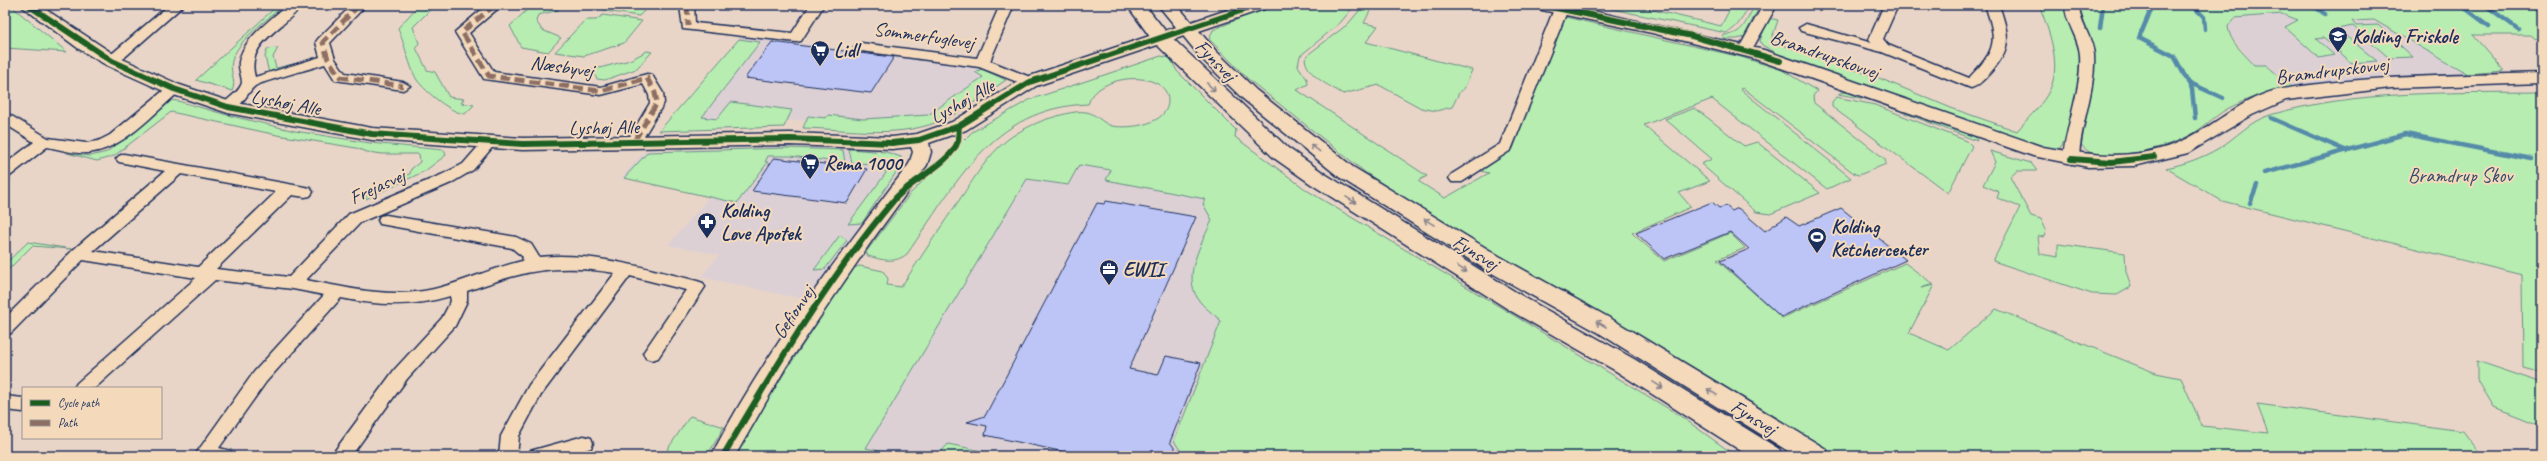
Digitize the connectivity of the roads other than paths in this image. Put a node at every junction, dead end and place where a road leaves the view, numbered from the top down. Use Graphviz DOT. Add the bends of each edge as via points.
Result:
graph roads {
  1 [pos="28,5"];
  2 [pos="177,5"];
  3 [pos="295,5"];
  4 [pos="359,5"];
  5 [pos="495,5"];
  6 [pos="687,5"];
  7 [pos="817,5"];
  8 [pos="1007,5"];
  9 [pos="1136,5"];
  10 [pos="1167,5"];
  11 [pos="1258,5"];
  12 [pos="1542,5"];
  13 [pos="1770,5"];
  14 [pos="1891,5"];
  15 [pos="1992,5"];
  16 [pos="2072,5"];
  17 [pos="1561,9"];
  18 [pos="1186,28"];
  19 [pos="1806,28"];
  20 [pos="1160,37"];
  21 [pos="861,47"];
  22 [pos="1883,48"];
  23 [pos="1745,50"];
  24 [pos="328,58"];
  25 [pos="112,61"];
  26 [pos="982,63"];
  27 [pos="2542,78"];
  28 [pos="1030,82"];
  29 [pos="250,83"];
  30 [pos="403,86"];
  31 [pos="174,89"];
  32 [pos="228,107"];
  33 [pos="5,117"];
  34 [pos="919,140"];
  35 [pos="44,142"];
  36 [pos="489,143"];
  37 [pos="634,143"];
  38 [pos="2070,158"];
  39 [pos="124,159"];
  40 [pos="178,168"];
  41 [pos="5,172"];
  42 [pos="1457,178"];
  43 [pos="288,189"];
  44 [pos="305,192"];
  45 [pos="386,220"];
  46 [pos="79,254"];
  47 [pos="529,265"];
  48 [pos="626,270"];
  49 [pos="207,273"];
  50 [pos="293,283"];
  51 [pos="458,289"];
  52 [pos="338,291"];
  53 [pos="5,329"];
  54 [pos="652,353"];
  55 [pos="84,387"];
  56 [pos="5,403"];
  57 [pos="22,405"];
  58 [pos="584,443"];
  59 [pos="224,456"];
  60 [pos="340,456"];
  61 [pos="508,456"];
  62 [pos="537,456"];
  63 [pos="723,456"];
  64 [pos="1770,456"];
  65 [pos="1817,456"];
  1 -- 25 [label="street, Lyshøj Alle" via="84,45"];
  2 -- 25 [label="street"];
  3 -- 29 [label="street" via="257,41 249,53 246,62"];
  4 -- 24 [label="street" via="323,42"];
  5 -- 37 [label="street, Næsbyvej" via="462,32 489,76 601,91 648,78 657,98 656,108 638,131"];
  6 -- 7 [label="street" via="688,26 796,38"];
  8 -- 26 [label="street, Sommerfuglevej"];
  9 -- 20 [label="main road, Fynsvej"];
  10 -- 18 [label="main road, Fynsvej"];
  11 -- 18 [label="street"];
  12 -- 17 [label="street, Bramdrupskovvej"];
  13 -- 23 [label="street"];
  14 -- 22 [label="street" via="1876,39"];
  15 -- 22 [label="street" via="2002,32 1999,54 1971,84"];
  16 -- 38 [label="street" via="2071,14 2088,54 2086,80"];
  17 -- 23 [label="street, Bramdrupskovvej"];
  17 -- 42 [label="street" via="1506,147"];
  18 -- 20 [label="street, Lyshøj Alle"];
  65 -- 18 [label="main road, Fynsvej, one-way" via="1607,327 1491,262 1346,172 1249,94"];
  19 -- 22 [label="street"];
  20 -- 28 [label="street, Lyshøj Alle"];
  20 -- 64 [label="main road, Fynsvej, one-way" via="1281,153 1312,175 1519,305 1625,365"];
  21 -- 26 [label="street, Sommerfuglevej"];
  23 -- 38 [label="street, Bramdrupskovvej" via="2040,152"];
  24 -- 29 [label="street"];
  24 -- 30 [label="street" via="340,77"];
  25 -- 31 [label="street, Lyshøj Alle"];
  26 -- 28 [label="street, Sommerfuglevej"];
  27 -- 38 [label="street, Bramdrupskovvej" via="2391,83 2282,95 2246,111 2181,150 2112,162"];
  28 -- 34 [label="street, Lyshøj Alle" via="959,126"];
  29 -- 32 [label="street" via="249,89"];
  31 -- 32 [label="street, Lyshøj Alle"];
  31 -- 35 [label="street" via="139,120 102,145 86,148"];
  32 -- 36 [label="street, Lyshøj Alle" via="372,134"];
  33 -- 35 [label="street"];
  34 -- 37 [label="street, Lyshøj Alle" via="892,143 796,139"];
  34 -- 63 [label="street, Gefionvej" via="922,152 918,166 866,234 782,355"];
  35 -- 41 [label="street"];
  36 -- 37 [label="street, Lyshøj Alle"];
  36 -- 50 [label="street, Frejasvej" via="468,167 355,218"];
  39 -- 40 [label="street"];
  40 -- 43 [label="street"];
  40 -- 46 [label="street"];
  43 -- 44 [label="street"];
  43 -- 49 [label="street"];
  45 -- 47 [label="street, Frejasvej" via="516,243 525,248 531,256"];
  46 -- 49 [label="street"];
  46 -- 53 [label="street"];
  47 -- 48 [label="street" via="566,261"];
  47 -- 51 [label="street"];
  48 -- 54 [label="street" via="697,287"];
  48 -- 61 [label="street" via="535,390 510,436"];
  49 -- 50 [label="street"];
  49 -- 55 [label="street"];
  50 -- 52 [label="street"];
  51 -- 52 [label="street" via="431,296 398,300"];
  51 -- 60 [label="street" via="459,301 449,322 401,374"];
  52 -- 59 [label="street" via="260,377 204,455"];
  56 -- 57 [label="street"];
  58 -- 62 [label="street"];
}
